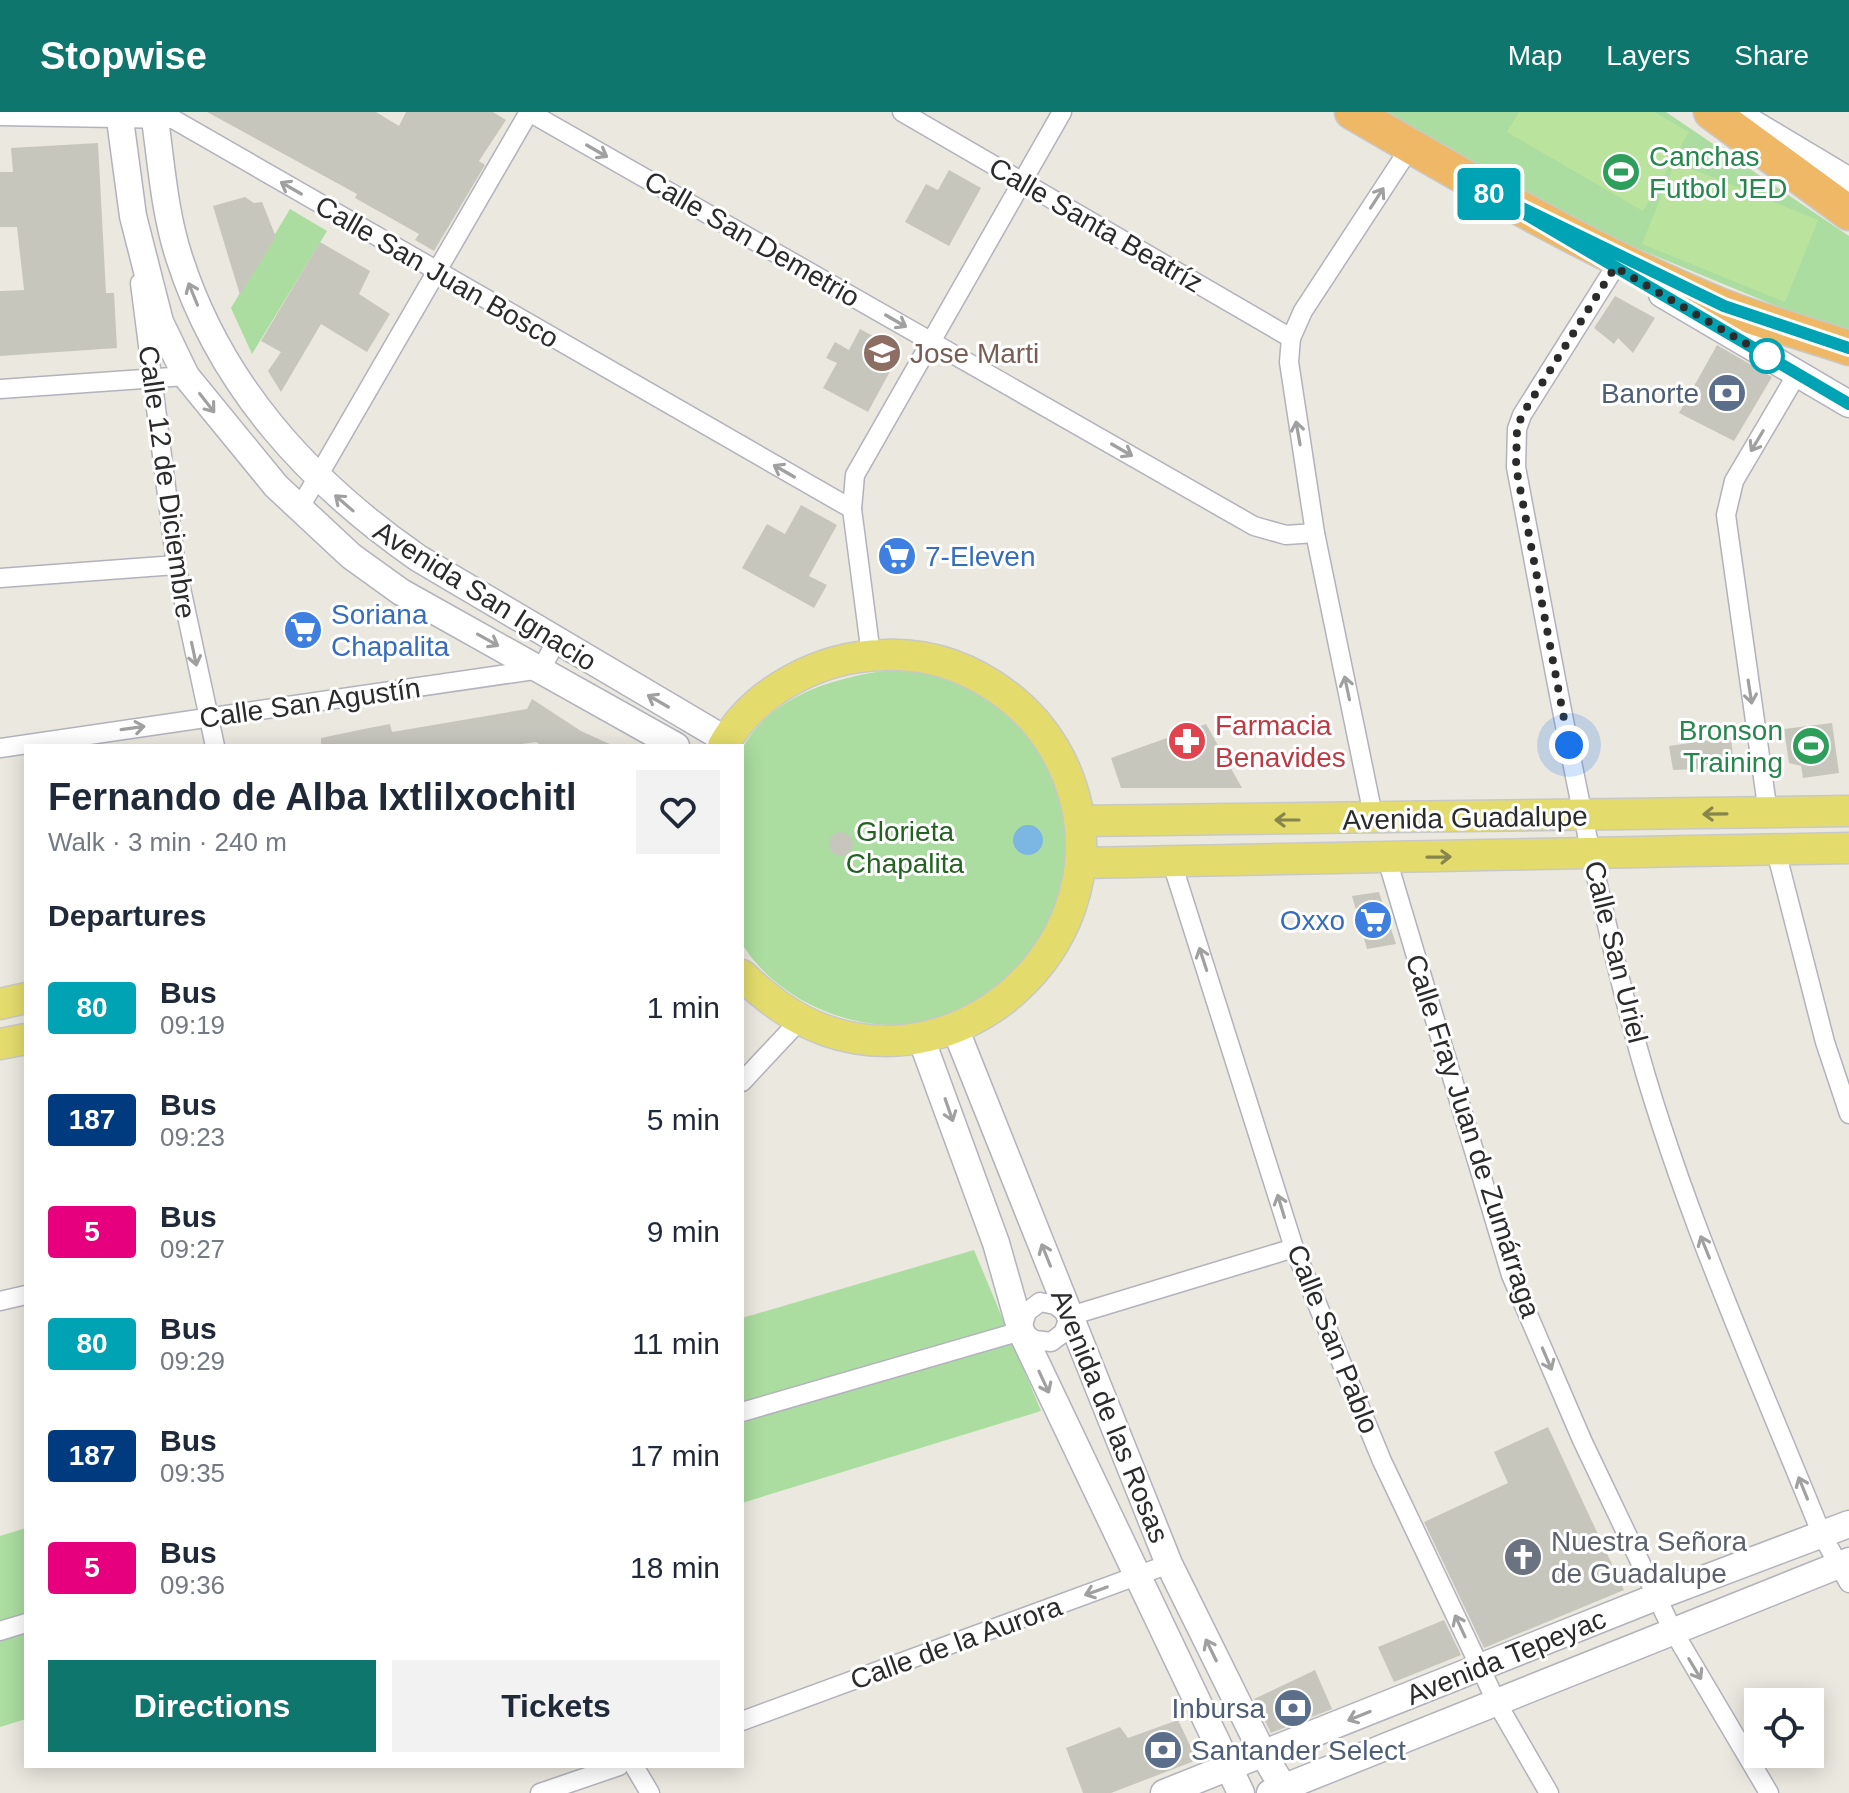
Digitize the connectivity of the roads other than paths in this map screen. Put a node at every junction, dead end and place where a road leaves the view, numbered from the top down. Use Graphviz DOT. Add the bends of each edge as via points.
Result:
graph roads {
  1 [pos="529,112"];
  2 [pos="902,112"];
  3 [pos="1062,112"];
  4 [pos="1352,112"];
  5 [pos="1711,112"];
  6 [pos="1733,112"];
  7 [pos="120,115"];
  8 [pos="154,115"];
  9 [pos="0,116"];
  10 [pos="1411,146"];
  11 [pos="1021,181"];
  12 [pos="1849,181"];
  13 [pos="1479,187"];
  14 [pos="1849,213"];
  15 [pos="133,216"];
  16 [pos="1615,267"];
  17 [pos="436,272"];
  18 [pos="1291,338"];
  19 [pos="929,341"];
  20 [pos="1849,348"];
  21 [pos="1797,374"];
  22 [pos="186,376"];
  23 [pos="150,379"];
  24 [pos="0,389"];
  25 [pos="1849,404"];
  26 [pos="317,479"];
  27 [pos="299,509"];
  28 [pos="852,509"];
  29 [pos="1315,533"];
  30 [pos="176,565"];
  31 [pos="0,578"];
  32 [pos="556,642"];
  33 [pos="871,655"];
  34 [pos="541,669"];
  35 [pos="208,717"];
  36 [pos="724,743"];
  37 [pos="24,744"];
  38 [pos="27,744"];
  39 [pos="215,744"];
  40 [pos="672,744"];
  41 [pos="0,748"];
  42 [pos="1849,811"];
  43 [pos="1768,813"];
  44 [pos="1583,816"];
  45 [pos="1374,820"];
  46 [pos="1080,821"];
  47 [pos="1849,848"];
  48 [pos="1776,851"];
  49 [pos="1592,854"];
  50 [pos="1387,859"];
  51 [pos="1081,863"];
  52 [pos="1172,863"];
  53 [pos="744,977"];
  54 [pos="24,998"];
  55 [pos="0,1004"];
  56 [pos="800,1020"];
  57 [pos="955,1028"];
  58 [pos="921,1038"];
  59 [pos="24,1039"];
  60 [pos="0,1044"];
  61 [pos="744,1080"];
  62 [pos="1849,1114"];
  63 [pos="1294,1248"];
  64 [pos="24,1295"];
  65 [pos="0,1301"];
  66 [pos="1070,1316"];
  67 [pos="1021,1331"];
  68 [pos="744,1411"];
  69 [pos="1849,1524"];
  70 [pos="1822,1535"];
  71 [pos="1169,1564"];
  72 [pos="1845,1570"];
  73 [pos="1135,1577"];
  74 [pos="1656,1597"];
  75 [pos="24,1624"];
  76 [pos="1672,1629"];
  77 [pos="0,1631"];
  78 [pos="1479,1667"];
  79 [pos="1497,1703"];
  80 [pos="744,1720"];
  81 [pos="1263,1754"];
  82 [pos="613,1768"];
  83 [pos="635,1768"];
  84 [pos="1226,1768"];
  85 [pos="1280,1791"];
  86 [pos="540,1793"];
  87 [pos="650,1793"];
  88 [pos="1164,1793"];
  89 [pos="1241,1793"];
  90 [pos="1549,1793"];
  91 [pos="1769,1793"];
  1 -- 17 [label="street"];
  1 -- 19 [label="street, Calle San Demetrio, one-way"];
  2 -- 11 [label="street, Calle Santa Beatríz"];
  3 -- 11 [label="street"];
  4 -- 10 [label="highway"];
  5 -- 14 [label="highway"];
  6 -- 12 [label="street"];
  7 -- 8 [label="street, Calle San Juan Bosco"];
  7 -- 9 [label="street, Calle San Juan Bosco"];
  7 -- 15 [label="street, Avenida San Ignacio"];
  17 -- 8 [label="street, Calle San Juan Bosco, one-way" via="173,119"];
  26 -- 8 [label="street, Avenida San Ignacio, one-way" via="255,404 202,315 178,256"];
  10 -- 13 [label="highway"];
  18 -- 10 [label="street, one-way" via="1303,311"];
  11 -- 18 [label="street, Calle Santa Beatríz"];
  11 -- 19 [label="street"];
  13 -- 16 [label="street"];
  13 -- 20 [label="highway" via="1724,306"];
  15 -- 22 [label="street, Avenida San Ignacio" via="160,322"];
  15 -- 23 [label="street, Calle 12 de Diciembre"];
  16 -- 21 [label="street"];
  16 -- 44 [label="street, Calle San Uriel" via="1522,415 1516,447"];
  17 -- 26 [label="street"];
  28 -- 17 [label="street, Calle San Juan Bosco, one-way"];
  29 -- 18 [label="street, one-way" via="1290,386"];
  19 -- 28 [label="street" via="862,459"];
  19 -- 29 [label="street, Calle San Demetrio, one-way" via="1254,526 1286,535"];
  21 -- 25 [label="street"];
  21 -- 43 [label="street, one-way" via="1739,472 1726,515"];
  22 -- 23 [label="street"];
  22 -- 27 [label="street, Avenida San Ignacio, one-way"];
  23 -- 24 [label="street"];
  23 -- 30 [label="street, Calle 12 de Diciembre"];
  26 -- 27 [label="street"];
  32 -- 26 [label="street, Avenida San Ignacio, one-way" via="418,558"];
  27 -- 34 [label="street, Avenida San Ignacio, one-way" via="401,592"];
  28 -- 33 [label="street"];
  45 -- 29 [label="street, one-way"];
  30 -- 31 [label="street"];
  30 -- 35 [label="street, Calle 12 de Diciembre, one-way"];
  32 -- 34 [label="street"];
  36 -- 32 [label="street, Avenida San Ignacio, one-way"];
  33 -- 36 [label="main road" via="815,668 789,681 765,697"];
  33 -- 46 [label="main road" via="950,664 1007,695 1045,734 1062,762"];
  34 -- 35 [label="street, Calle San Agustín"];
  34 -- 40 [label="street, Avenida San Ignacio"];
  38 -- 35 [label="street, Calle San Agustín, one-way"];
  35 -- 39 [label="street, Calle 12 de Diciembre"];
  41 -- 37 [label="street, Calle San Agustín, one-way"];
  42 -- 43 [label="main road, Avenida Guadalupe"];
  43 -- 44 [label="main road, Avenida Guadalupe, one-way"];
  44 -- 45 [label="main road, Avenida Guadalupe"];
  44 -- 49 [label="street, Calle San Uriel"];
  45 -- 46 [label="main road, Avenida Guadalupe, one-way"];
  46 -- 51 [label="main road"];
  47 -- 48 [label="main road, Avenida Guadalupe"];
  48 -- 49 [label="main road, Avenida Guadalupe"];
  48 -- 62 [label="street"];
  50 -- 49 [label="main road, Avenida Guadalupe, one-way"];
  70 -- 49 [label="street, Calle San Uriel, one-way" via="1696,1223 1634,1032"];
  50 -- 52 [label="main road, Avenida Guadalupe"];
  50 -- 74 [label="street, Calle Fray Juan de Zumárraga, one-way" via="1511,1275"];
  51 -- 52 [label="main road, Avenida Guadalupe"];
  51 -- 57 [label="main road" via="1062,933 1042,964 1018,991"];
  63 -- 52 [label="street, Calle San Pablo, one-way"];
  53 -- 56 [label="main road"];
  54 -- 55 [label="main road"];
  56 -- 58 [label="main road" via="859,1038"];
  56 -- 61 [label="street"];
  57 -- 58 [label="main road"];
  66 -- 57 [label="street, Avenida de las Rosas, one-way"];
  58 -- 67 [label="street, Avenida de las Rosas, one-way" via="996,1243"];
  59 -- 60 [label="main road"];
  63 -- 66 [label="street"];
  78 -- 63 [label="street, Calle San Pablo, one-way" via="1382,1461"];
  64 -- 65 [label="street"];
  66 -- 67 [label="street" via="1063,1333 1051,1342"];
  66 -- 67 [label="street" via="1040,1302 1027,1312"];
  66 -- 71 [label="street, Avenida de las Rosas"];
  67 -- 68 [label="street"];
  67 -- 73 [label="street, Avenida de las Rosas, one-way"];
  69 -- 70 [label="street, Avenida Tepeyac"];
  70 -- 72 [label="street, Calle San Uriel"];
  70 -- 74 [label="street, Avenida Tepeyac"];
  71 -- 73 [label="street, Calle de la Aurora"];
  81 -- 71 [label="street, Avenida de las Rosas, one-way"];
  72 -- 76 [label="street, Avenida Tepeyac"];
  73 -- 80 [label="street, Calle de la Aurora, one-way"];
  73 -- 84 [label="street, Avenida de las Rosas"];
  74 -- 76 [label="street, Calle Fray Juan de Zumárraga"];
  74 -- 78 [label="street, Avenida Tepeyac"];
  75 -- 77 [label="street"];
  76 -- 79 [label="street, Avenida Tepeyac"];
  76 -- 91 [label="street, Calle Fray Juan de Zumárraga, one-way"];
  78 -- 79 [label="street, Calle San Pablo"];
  78 -- 81 [label="street, Avenida Tepeyac, one-way"];
  79 -- 85 [label="street, Avenida Tepeyac"];
  79 -- 90 [label="street, Calle San Pablo"];
  81 -- 84 [label="street, Avenida Tepeyac"];
  81 -- 85 [label="street, Avenida de las Rosas"];
  82 -- 86 [label="street"];
  83 -- 87 [label="street"];
  84 -- 88 [label="street, Avenida Tepeyac"];
  84 -- 89 [label="street, Avenida de las Rosas"];
}
